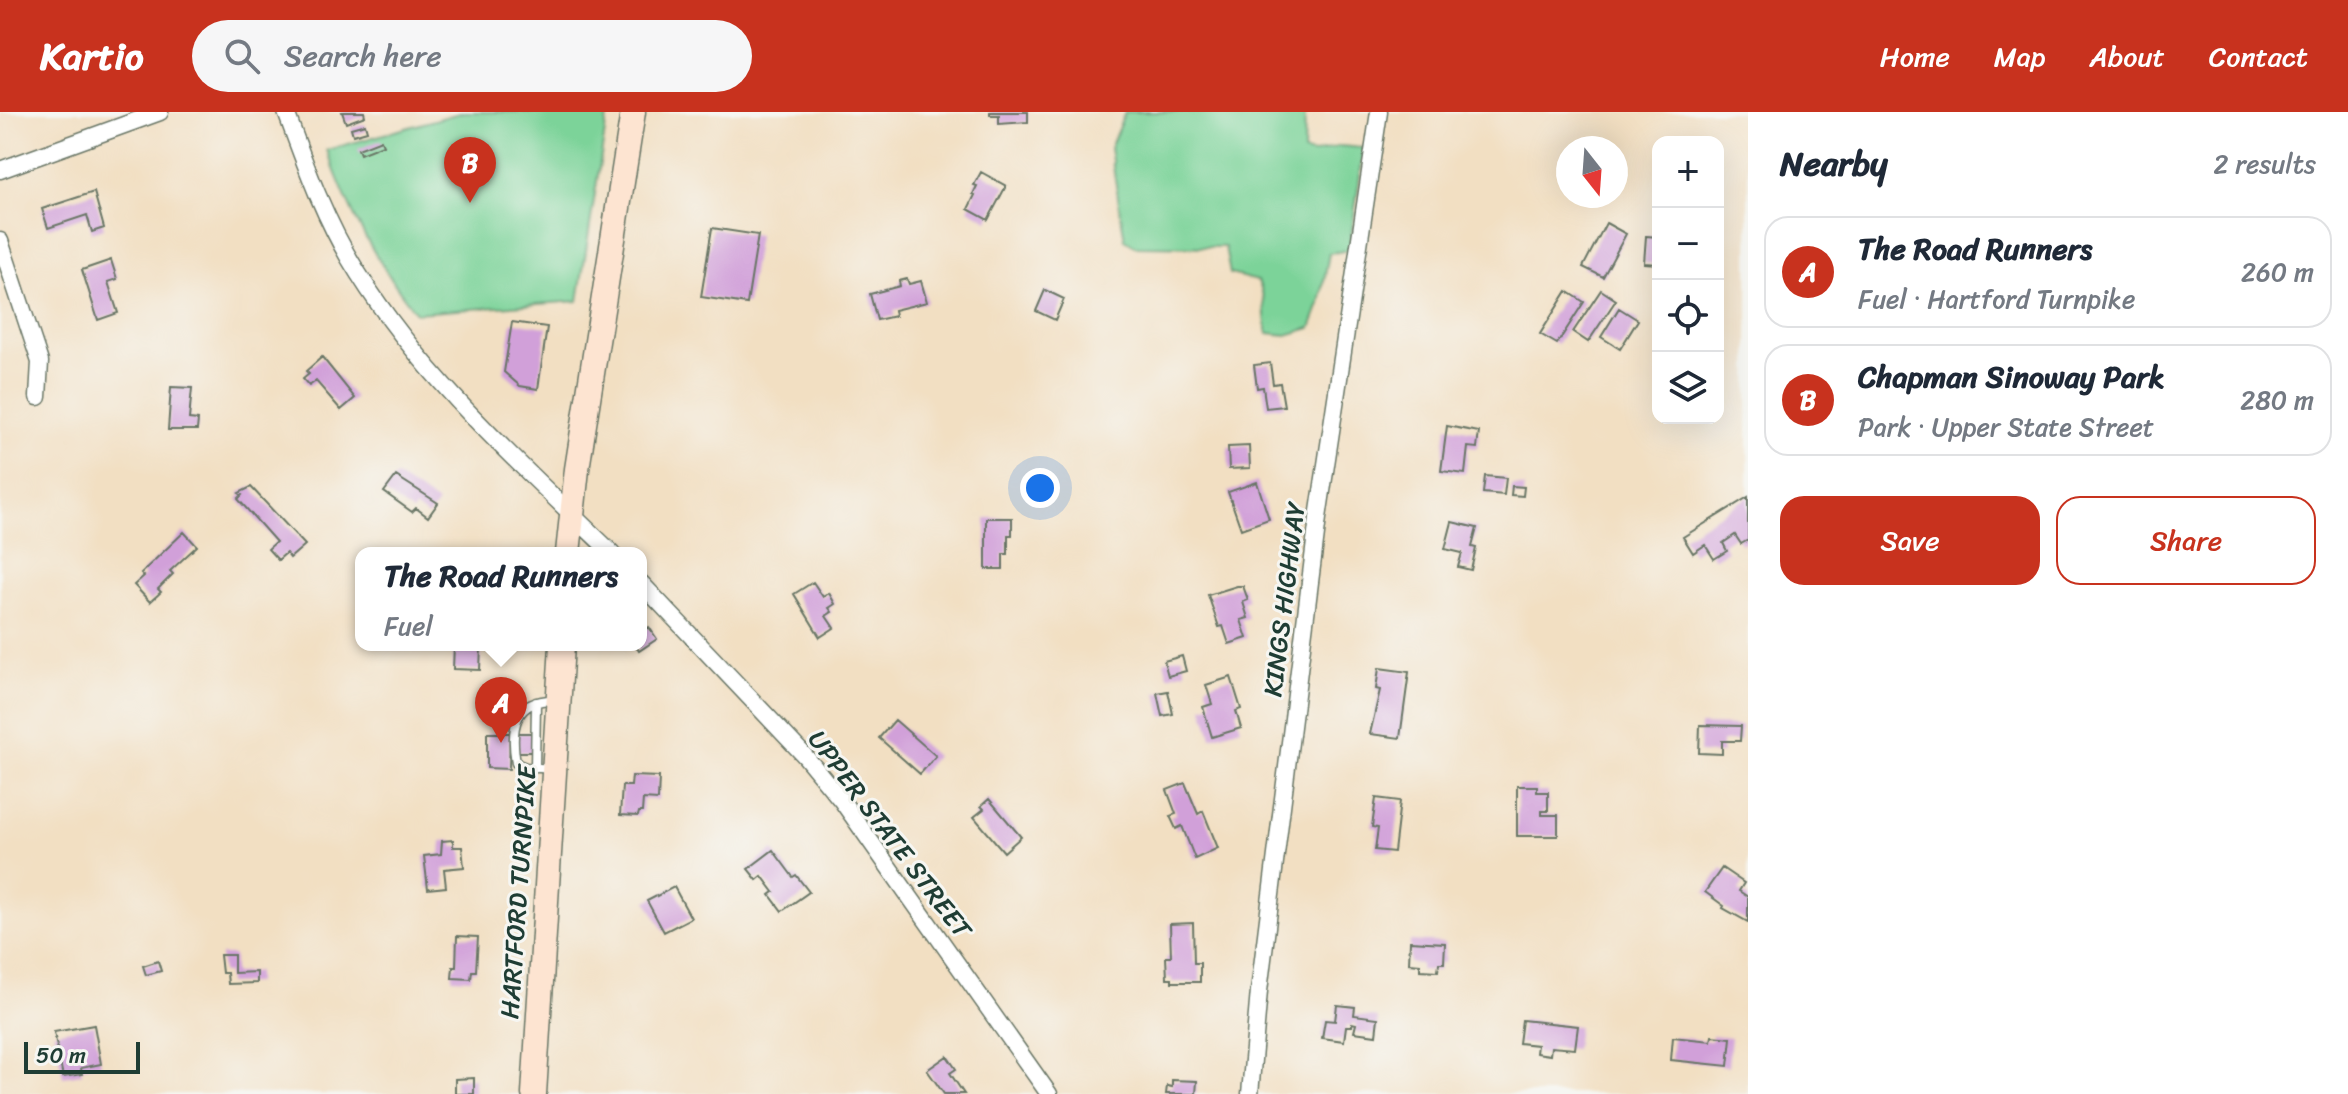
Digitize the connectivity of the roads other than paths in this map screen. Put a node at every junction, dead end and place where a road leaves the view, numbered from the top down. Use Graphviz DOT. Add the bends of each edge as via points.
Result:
graph roads {
  1 [pos="160,112"];
  2 [pos="286,112"];
  3 [pos="633,112"];
  4 [pos="1379,112"];
  5 [pos="0,170"];
  6 [pos="0,241"];
  7 [pos="38,397"];
  8 [pos="572,514"];
  9 [pos="569,547"];
  10 [pos="606,547"];
  11 [pos="647,589"];
  12 [pos="560,651"];
  13 [pos="547,701"];
  14 [pos="491,707"];
  15 [pos="523,708"];
  16 [pos="544,768"];
  17 [pos="534,1094"];
  18 [pos="1049,1094"];
  19 [pos="1250,1094"];
  1 -- 5 [label="street"];
  2 -- 8 [label="street" via="336,234 389,318 496,441"];
  3 -- 8 [label="main road"];
  4 -- 19 [label="street, KINGS HIGHWAY" via="1316,533"];
  6 -- 7 [label="street" via="40,362"];
  8 -- 9 [label="main road"];
  8 -- 10 [label="street"];
  11 -- 18 [label="street, UPPER STATE STREET" via="842,801"];
  12 -- 13 [label="main road, HARTFORD TURNPIKE"];
  13 -- 15 [label="lane"];
  13 -- 16 [label="main road, HARTFORD TURNPIKE"];
  14 -- 15 [label="lane"];
  15 -- 16 [label="lane" via="515,729 516,763"];
  16 -- 17 [label="main road, HARTFORD TURNPIKE"];
}
